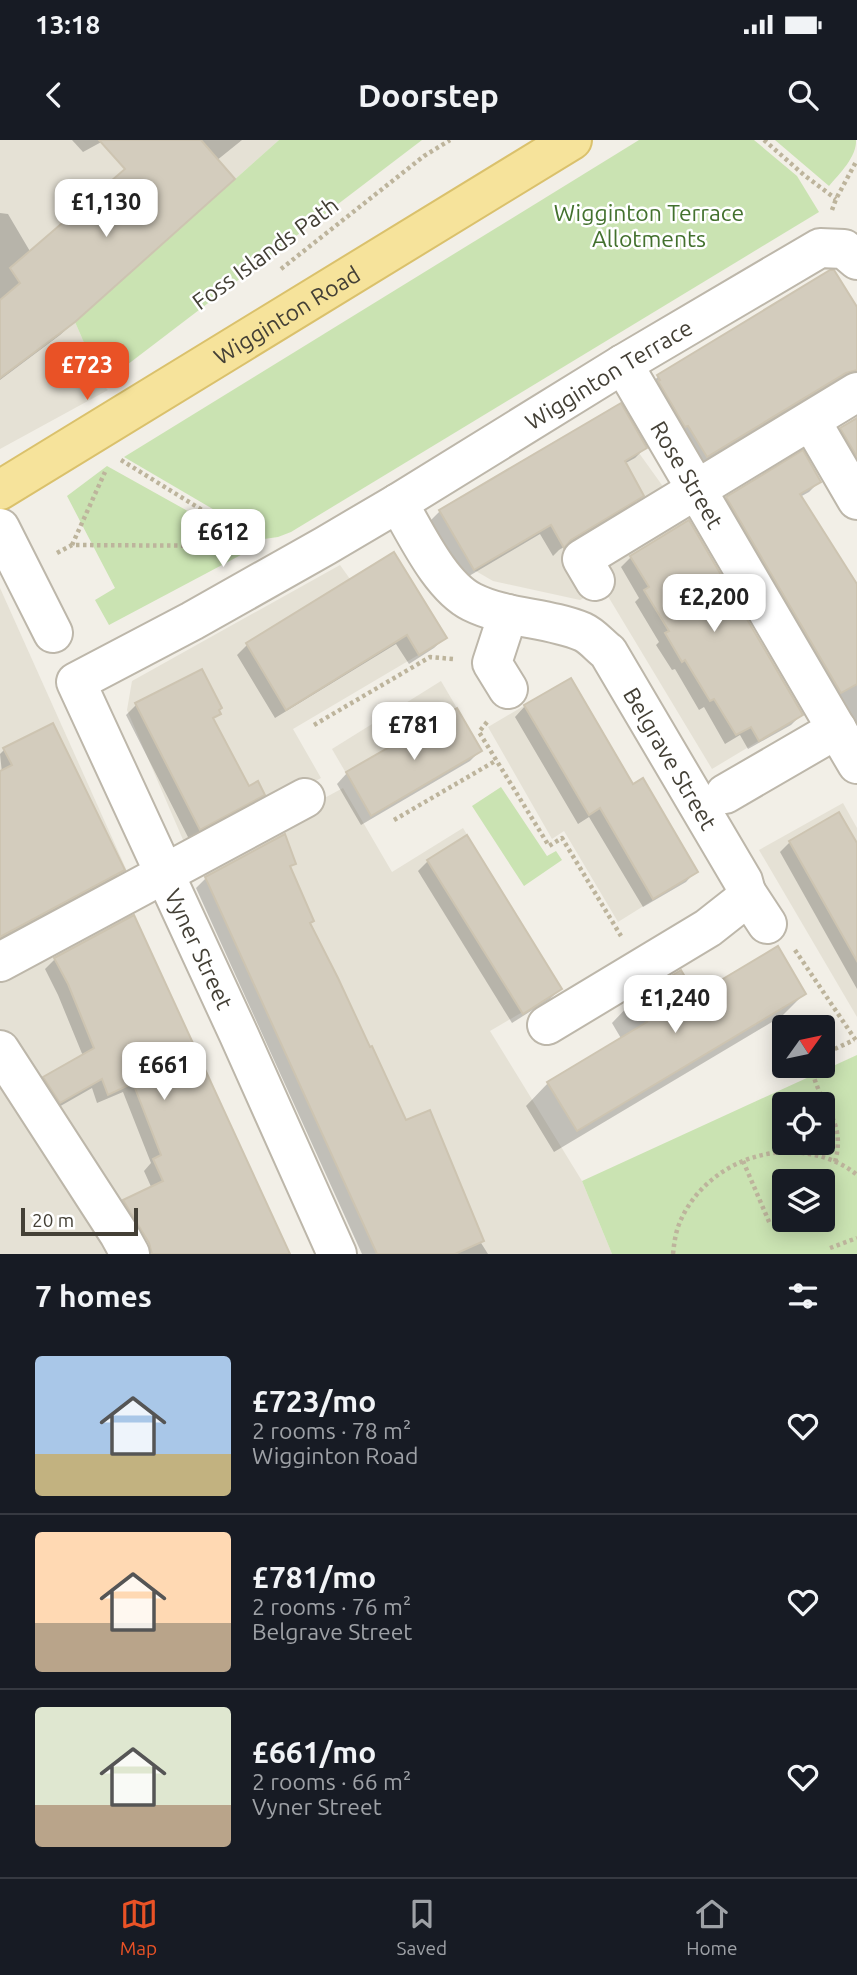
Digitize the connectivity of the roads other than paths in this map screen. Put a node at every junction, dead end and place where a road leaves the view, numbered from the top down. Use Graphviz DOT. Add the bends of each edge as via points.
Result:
graph roads {
  1 [pos="572,140"];
  2 [pos="857,260"];
  3 [pos="623,364"];
  4 [pos="857,392"];
  5 [pos="811,421"];
  6 [pos="696,489"];
  7 [pos="0,490"];
  8 [pos="857,500"];
  9 [pos="398,503"];
  10 [pos="0,528"];
  11 [pos="595,580"];
  12 [pos="508,614"];
  13 [pos="53,633"];
  14 [pos="500,676"];
  15 [pos="76,682"];
  16 [pos="837,729"];
  17 [pos="857,764"];
  18 [pos="725,794"];
  19 [pos="306,797"];
  20 [pos="164,874"];
  21 [pos="746,892"];
  22 [pos="767,924"];
  23 [pos="0,962"];
  24 [pos="547,1025"];
  25 [pos="0,1050"];
  26 [pos="130,1254"];
  27 [pos="337,1254"];
  1 -- 7 [label="main road, Wigginton Road" via="264,330 102,447"];
  2 -- 3 [label="street, Wigginton Terrace" via="844,249 820,248"];
  3 -- 6 [label="street, Rose Street"];
  3 -- 9 [label="street, Wigginton Terrace"];
  4 -- 5 [label="street"];
  5 -- 6 [label="street"];
  5 -- 8 [label="street"];
  6 -- 11 [label="street" via="582,559"];
  6 -- 16 [label="street, Rose Street"];
  9 -- 12 [label="street, Belgrave Street" via="446,581 471,602"];
  9 -- 15 [label="street, Wigginton Terrace"];
  10 -- 13 [label="street"];
  12 -- 14 [label="street"];
  12 -- 21 [label="street, Belgrave Street" via="585,633 608,652"];
  15 -- 20 [label="street, Vyner Street"];
  16 -- 17 [label="street, Rose Street"];
  16 -- 18 [label="street"];
  19 -- 20 [label="street"];
  20 -- 23 [label="street"];
  20 -- 27 [label="street, Vyner Street"];
  21 -- 22 [label="street, Belgrave Street"];
  21 -- 24 [label="street" via="741,902 708,928"];
  25 -- 26 [label="street"];
}
